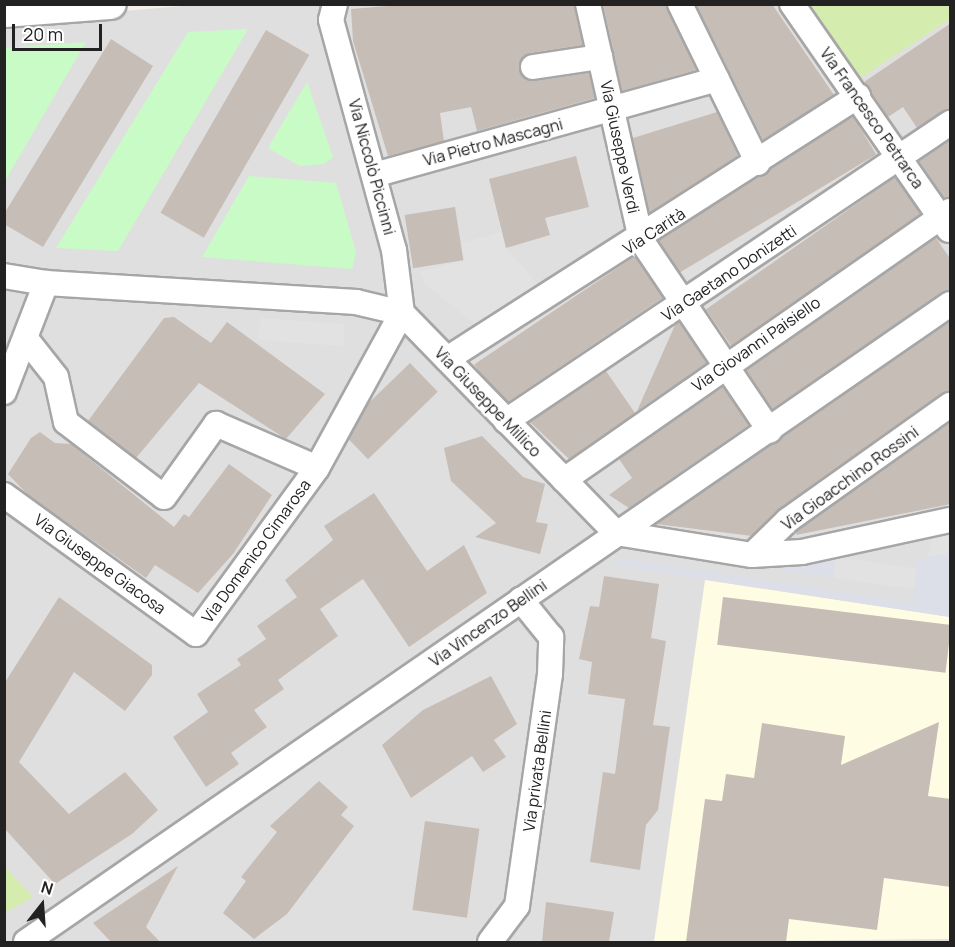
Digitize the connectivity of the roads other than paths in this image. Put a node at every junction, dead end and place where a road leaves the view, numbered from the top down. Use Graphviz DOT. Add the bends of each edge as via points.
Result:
graph roads {
  1 [pos="111,4"];
  2 [pos="588,4"];
  3 [pos="681,4"];
  4 [pos="792,4"];
  5 [pos="4,12"];
  6 [pos="334,14"];
  7 [pos="600,57"];
  8 [pos="533,67"];
  9 [pos="717,79"];
  10 [pos="858,96"];
  11 [pos="612,109"];
  12 [pos="951,123"];
  13 [pos="900,157"];
  14 [pos="758,163"];
  15 [pos="374,175"];
  16 [pos="947,220"];
  17 [pos="641,240"];
  18 [pos="4,276"];
  19 [pos="46,283"];
  20 [pos="685,304"];
  21 [pos="951,304"];
  22 [pos="402,313"];
  23 [pos="26,339"];
  24 [pos="447,359"];
  25 [pos="10,365"];
  26 [pos="725,365"];
  27 [pos="4,392"];
  28 [pos="951,405"];
  29 [pos="506,421"];
  30 [pos="770,431"];
  31 [pos="317,468"];
  32 [pos="564,480"];
  33 [pos="4,495"];
  34 [pos="951,519"];
  35 [pos="616,533"];
  36 [pos="752,555"];
  37 [pos="521,600"];
  38 [pos="196,634"];
  39 [pos="26,942"];
  40 [pos="490,942"];
  1 -- 5 [label="street"];
  2 -- 7 [label="street, Via Giuseppe Verdi"];
  3 -- 9 [label="street"];
  4 -- 10 [label="street, Via Francesco Petrarca"];
  6 -- 15 [label="street, Via Niccolò Piccinni"];
  7 -- 8 [label="street"];
  7 -- 11 [label="street, Via Giuseppe Verdi"];
  9 -- 11 [label="street, Via Pietro Mascagni"];
  9 -- 14 [label="street"];
  10 -- 13 [label="street, Via Francesco Petrarca"];
  10 -- 14 [label="street, Via Carità"];
  11 -- 15 [label="street, Via Pietro Mascagni"];
  11 -- 17 [label="street, Via Giuseppe Verdi"];
  12 -- 13 [label="street, Via Gaetano Donizetti"];
  13 -- 16 [label="street, Via Francesco Petrarca"];
  13 -- 20 [label="street, Via Gaetano Donizetti"];
  14 -- 17 [label="street, Via Carità"];
  15 -- 22 [label="street, Via Niccolò Piccinni" via="394,250"];
  16 -- 26 [label="street, Via Giovanni Paisiello"];
  17 -- 20 [label="street, Via Giuseppe Verdi"];
  17 -- 24 [label="street, Via Carità"];
  18 -- 19 [label="street"];
  19 -- 22 [label="street" via="356,302"];
  19 -- 23 [label="street"];
  20 -- 26 [label="street, Via Giuseppe Verdi"];
  20 -- 29 [label="street, Via Gaetano Donizetti"];
  21 -- 30 [label="street, Via Vincenzo Bellini"];
  22 -- 24 [label="street, Via Giuseppe Millico"];
  22 -- 31 [label="street, Via Domenico Cimarosa"];
  23 -- 25 [label="street"];
  23 -- 31 [label="street, Via Domenico Cimarosa" via="56,377 66,422 164,497 216,424"];
  24 -- 29 [label="street, Via Giuseppe Millico"];
  25 -- 27 [label="street"];
  26 -- 30 [label="street, Via Giuseppe Verdi"];
  26 -- 32 [label="street, Via Giovanni Paisiello"];
  28 -- 36 [label="street, Via Gioacchino Rossini" via="788,520"];
  29 -- 32 [label="street, Via Giuseppe Millico"];
  30 -- 35 [label="street, Via Vincenzo Bellini"];
  31 -- 38 [label="street, Via Domenico Cimarosa"];
  32 -- 35 [label="street, Via Giuseppe Millico"];
  33 -- 38 [label="street, Via Giuseppe Giacosa"];
  34 -- 36 [label="street" via="802,552"];
  35 -- 36 [label="street"];
  35 -- 37 [label="street, Via Vincenzo Bellini"];
  37 -- 39 [label="street, Via Vincenzo Bellini"];
  37 -- 40 [label="street, Via privata Bellini" via="551,637 550,674 517,906"];
}
